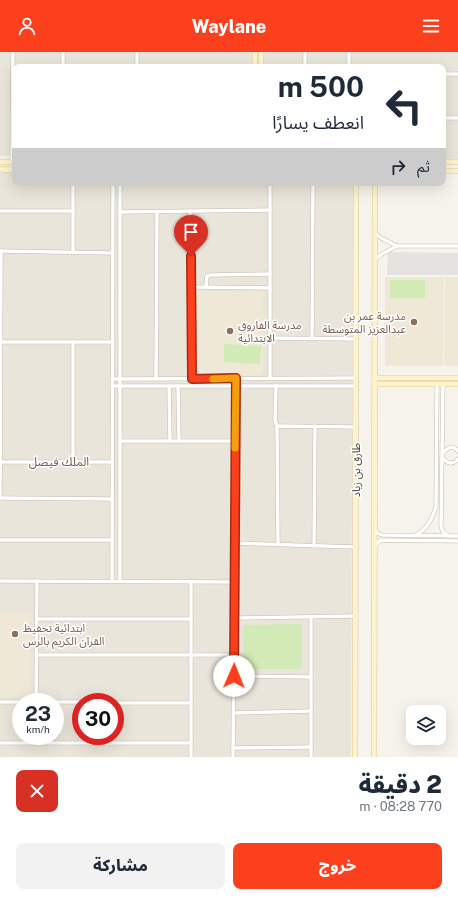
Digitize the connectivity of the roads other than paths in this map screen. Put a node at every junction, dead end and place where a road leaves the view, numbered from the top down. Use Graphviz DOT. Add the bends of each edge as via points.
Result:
graph roads {
  1 [pos="12,52"];
  2 [pos="63,52"];
  3 [pos="137,52"];
  4 [pos="255,52"];
  5 [pos="261,52"];
  6 [pos="305,52"];
  7 [pos="349,52"];
  8 [pos="12,64"];
  9 [pos="63,64"];
  10 [pos="137,64"];
  11 [pos="255,64"];
  12 [pos="261,64"];
  13 [pos="305,64"];
  14 [pos="350,64"];
  15 [pos="446,74"];
  16 [pos="458,74"];
  17 [pos="446,118"];
  18 [pos="458,118"];
  19 [pos="0,162"];
  20 [pos="12,162"];
  21 [pos="446,162"];
  22 [pos="458,162"];
  23 [pos="0,169"];
  24 [pos="12,170"];
  25 [pos="446,170"];
  26 [pos="458,170"];
  27 [pos="74,186"];
  28 [pos="112,186"];
  29 [pos="120,186"];
  30 [pos="270,186"];
  31 [pos="313,186"];
  32 [pos="356,186"];
  33 [pos="375,186"];
  34 [pos="270,210"];
  35 [pos="0,211"];
  36 [pos="73,211"];
  37 [pos="190,211"];
  38 [pos="120,212"];
  39 [pos="157,212"];
  40 [pos="375,233"];
  41 [pos="397,246"];
  42 [pos="458,246"];
  43 [pos="1,251"];
  44 [pos="73,252"];
  45 [pos="112,254"];
  46 [pos="375,260"];
  47 [pos="270,274"];
  48 [pos="191,287"];
  49 [pos="206,287"];
  50 [pos="270,288"];
  51 [pos="270,338"];
  52 [pos="312,338"];
  53 [pos="356,339"];
  54 [pos="1,342"];
  55 [pos="73,342"];
  56 [pos="112,342"];
  57 [pos="0,356"];
  58 [pos="236,378"];
  59 [pos="270,378"];
  60 [pos="356,378"];
  61 [pos="375,378"];
  62 [pos="458,378"];
  63 [pos="112,379"];
  64 [pos="120,379"];
  65 [pos="156,379"];
  66 [pos="192,379"];
  67 [pos="375,384"];
  68 [pos="440,384"];
  69 [pos="458,384"];
  70 [pos="112,386"];
  71 [pos="120,386"];
  72 [pos="169,386"];
  73 [pos="178,386"];
  74 [pos="236,386"];
  75 [pos="276,386"];
  76 [pos="356,386"];
  77 [pos="277,426"];
  78 [pos="315,426"];
  79 [pos="356,427"];
  80 [pos="120,441"];
  81 [pos="170,441"];
  82 [pos="179,441"];
  83 [pos="235,441"];
  84 [pos="437,447"];
  85 [pos="450,447"];
  86 [pos="458,447"];
  87 [pos="458,451"];
  88 [pos="443,455"];
  89 [pos="458,459"];
  90 [pos="0,462"];
  91 [pos="73,462"];
  92 [pos="112,462"];
  93 [pos="436,462"];
  94 [pos="453,463"];
  95 [pos="458,463"];
  96 [pos="0,473"];
  97 [pos="0,498"];
  98 [pos="111,499"];
  99 [pos="375,528"];
  100 [pos="414,536"];
  101 [pos="449,536"];
  102 [pos="458,536"];
  103 [pos="0,540"];
  104 [pos="112,540"];
  105 [pos="458,541"];
  106 [pos="234,543"];
  107 [pos="278,544"];
  108 [pos="314,546"];
  109 [pos="355,547"];
  110 [pos="375,549"];
  111 [pos="0,581"];
  112 [pos="37,581"];
  113 [pos="112,581"];
  114 [pos="120,581"];
  115 [pos="191,582"];
  116 [pos="234,582"];
  117 [pos="355,616"];
  118 [pos="312,617"];
  119 [pos="234,618"];
  120 [pos="37,619"];
  121 [pos="191,619"];
  122 [pos="36,655"];
  123 [pos="191,655"];
  124 [pos="234,655"];
  125 [pos="234,676"];
  126 [pos="311,677"];
  127 [pos="35,693"];
  128 [pos="0,702"];
  129 [pos="12,702"];
  130 [pos="124,703"];
  131 [pos="191,703"];
  132 [pos="311,711"];
  133 [pos="234,713"];
  134 [pos="0,743"];
  135 [pos="191,743"];
  136 [pos="311,747"];
  137 [pos="233,748"];
  138 [pos="191,757"];
  139 [pos="233,757"];
  140 [pos="310,757"];
  141 [pos="355,757"];
  142 [pos="374,757"];
  1 -- 8 [label="street"];
  2 -- 9 [label="street"];
  3 -- 10 [label="street"];
  4 -- 11 [label="street"];
  5 -- 12 [label="street"];
  6 -- 13 [label="street"];
  7 -- 14 [label="street"];
  15 -- 16 [label="street"];
  17 -- 18 [label="street"];
  19 -- 20 [label="street"];
  21 -- 22 [label="street"];
  23 -- 24 [label="street"];
  25 -- 26 [label="street"];
  27 -- 36 [label="street"];
  28 -- 45 [label="street"];
  29 -- 38 [label="street"];
  30 -- 34 [label="street"];
  31 -- 52 [label="street"];
  32 -- 53 [label="street, طارق بن زياد"];
  33 -- 40 [label="street, طارق بن زياد"];
  34 -- 37 [label="street"];
  34 -- 47 [label="street"];
  35 -- 36 [label="street"];
  36 -- 44 [label="street"];
  37 -- 39 [label="street"];
  37 -- 48 [label="street"];
  38 -- 39 [label="street"];
  38 -- 64 [label="street"];
  39 -- 65 [label="street"];
  40 -- 41 [label="street"];
  40 -- 46 [label="street, طارق بن زياد"];
  41 -- 42 [label="street"];
  41 -- 46 [label="street"];
  43 -- 44 [label="street"];
  43 -- 54 [label="street"];
  44 -- 45 [label="street"];
  45 -- 56 [label="street"];
  46 -- 61 [label="street, طارق بن زياد"];
  47 -- 49 [label="street" via="211,275 207,276"];
  47 -- 50 [label="street"];
  48 -- 49 [label="street"];
  48 -- 66 [label="street"];
  49 -- 50 [label="street"];
  50 -- 51 [label="street"];
  51 -- 52 [label="street"];
  51 -- 59 [label="street"];
  52 -- 53 [label="street"];
  53 -- 60 [label="street, طارق بن زياد"];
  54 -- 55 [label="street"];
  54 -- 57 [label="street"];
  55 -- 56 [label="street"];
  55 -- 91 [label="street"];
  56 -- 63 [label="street"];
  57 -- 90 [label="street"];
  58 -- 59 [label="street"];
  58 -- 66 [label="street"];
  58 -- 74 [label="street"];
  59 -- 60 [label="street"];
  60 -- 76 [label="street, طارق بن زياد"];
  61 -- 62 [label="street"];
  61 -- 67 [label="street, طارق بن زياد"];
  63 -- 64 [label="street"];
  63 -- 70 [label="street"];
  64 -- 65 [label="street"];
  64 -- 71 [label="street"];
  65 -- 66 [label="street"];
  67 -- 68 [label="street"];
  67 -- 99 [label="street, طارق بن زياد"];
  68 -- 69 [label="street"];
  68 -- 84 [label="street"];
  68 -- 88 [label="street"];
  70 -- 71 [label="street"];
  70 -- 92 [label="street"];
  71 -- 72 [label="street"];
  71 -- 80 [label="street"];
  72 -- 73 [label="street"];
  72 -- 81 [label="street"];
  73 -- 74 [label="street"];
  73 -- 82 [label="street"];
  74 -- 75 [label="street"];
  74 -- 83 [label="street"];
  75 -- 76 [label="street"];
  75 -- 77 [label="street"];
  76 -- 79 [label="street, طارق بن زياد"];
  77 -- 78 [label="street"];
  77 -- 107 [label="street"];
  78 -- 79 [label="street"];
  78 -- 108 [label="street"];
  79 -- 109 [label="street, طارق بن زياد"];
  80 -- 81 [label="street"];
  80 -- 114 [label="street"];
  81 -- 82 [label="street"];
  82 -- 83 [label="street"];
  83 -- 106 [label="street"];
  84 -- 88 [label="street"];
  84 -- 93 [label="street"];
  85 -- 86 [label="street"];
  85 -- 87 [label="street"];
  85 -- 88 [label="street"];
  88 -- 93 [label="street"];
  88 -- 94 [label="street" via="448,463"];
  88 -- 101 [label="street" via="441,526 443,532"];
  89 -- 94 [label="street"];
  90 -- 91 [label="street"];
  90 -- 96 [label="street"];
  91 -- 92 [label="street"];
  92 -- 98 [label="street"];
  93 -- 100 [label="street" via="436,507 427,526"];
  94 -- 95 [label="street"];
  96 -- 97 [label="street"];
  97 -- 98 [label="street"];
  98 -- 104 [label="street"];
  99 -- 100 [label="street" via="377,533 382,535"];
  99 -- 110 [label="street, طارق بن زياد"];
  100 -- 101 [label="street"];
  101 -- 102 [label="street"];
  103 -- 104 [label="street"];
  104 -- 113 [label="street"];
  105 -- 110 [label="street" via="381,540"];
  106 -- 107 [label="street"];
  106 -- 116 [label="street"];
  107 -- 108 [label="street"];
  108 -- 109 [label="street"];
  109 -- 117 [label="street, طارق بن زياد"];
  110 -- 142 [label="street, طارق بن زياد"];
  111 -- 112 [label="street"];
  112 -- 113 [label="street"];
  112 -- 120 [label="street"];
  113 -- 114 [label="street"];
  114 -- 115 [label="street"];
  115 -- 116 [label="street"];
  115 -- 121 [label="street"];
  116 -- 119 [label="street"];
  117 -- 118 [label="street"];
  117 -- 141 [label="street, طارق بن زياد"];
  118 -- 119 [label="street"];
  118 -- 126 [label="street"];
  119 -- 124 [label="street"];
  120 -- 121 [label="street"];
  120 -- 122 [label="street"];
  121 -- 123 [label="street"];
  122 -- 123 [label="street"];
  122 -- 127 [label="street"];
  123 -- 124 [label="street"];
  123 -- 131 [label="street"];
  124 -- 125 [label="street"];
  125 -- 126 [label="street"];
  125 -- 133 [label="street"];
  126 -- 132 [label="street"];
  128 -- 129 [label="street"];
  130 -- 131 [label="street"];
  131 -- 135 [label="street"];
  132 -- 133 [label="street"];
  132 -- 136 [label="street"];
  133 -- 137 [label="street"];
  134 -- 135 [label="street"];
  135 -- 138 [label="street"];
  136 -- 137 [label="street"];
  136 -- 140 [label="street"];
  137 -- 139 [label="street"];
}
